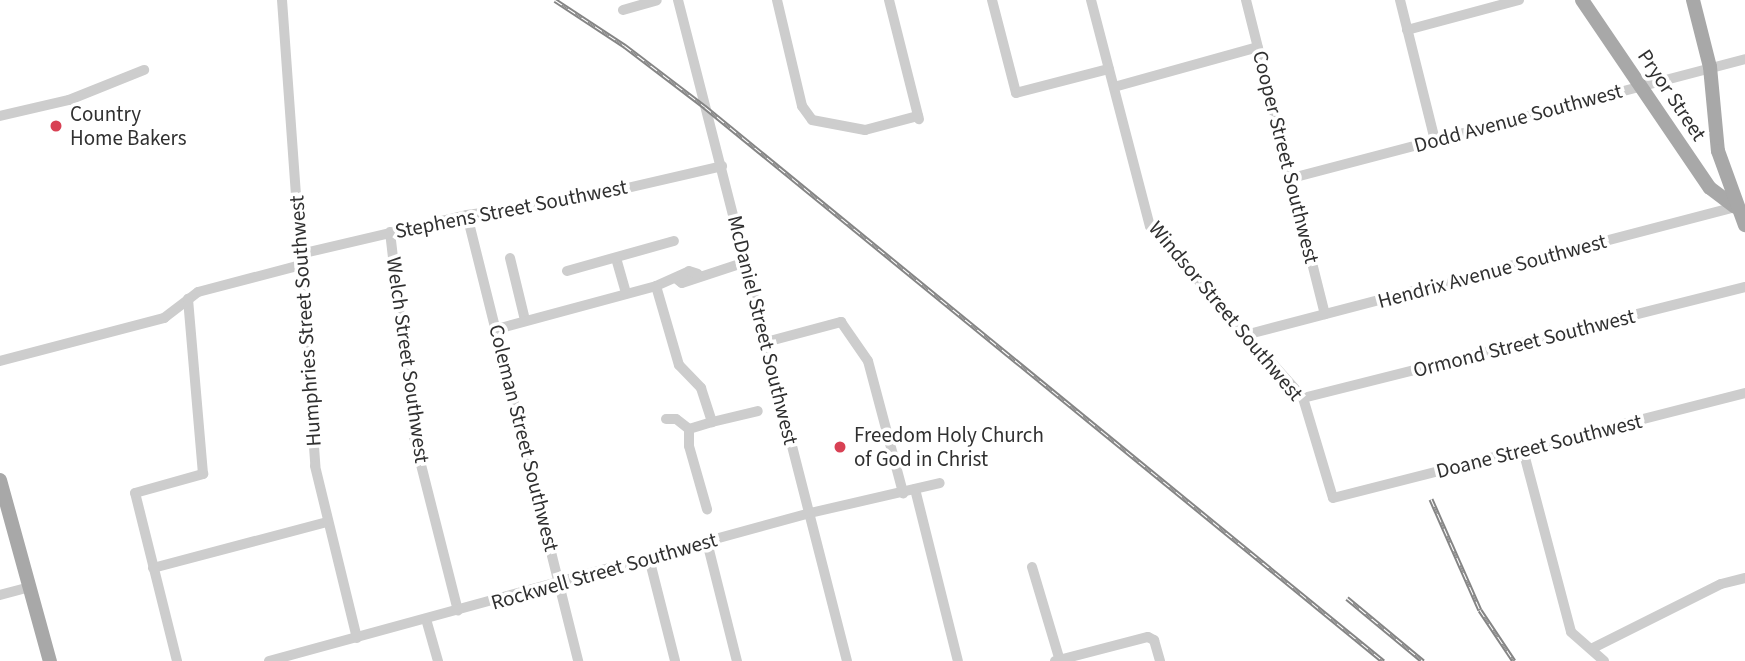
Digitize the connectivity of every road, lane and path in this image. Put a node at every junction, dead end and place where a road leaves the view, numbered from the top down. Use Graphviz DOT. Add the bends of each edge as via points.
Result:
graph roads {
  1 [pos="282,0"];
  2 [pos="657,0"];
  3 [pos="678,0"];
  4 [pos="777,0"];
  5 [pos="889,0"];
  6 [pos="992,0"];
  7 [pos="1091,0"];
  8 [pos="1259,0"];
  9 [pos="1400,0"];
  10 [pos="1519,0"];
  11 [pos="1582,0"];
  12 [pos="1693,0"];
  13 [pos="1246,2"];
  14 [pos="623,10"];
  15 [pos="1408,30"];
  16 [pos="1258,47"];
  17 [pos="1745,59"];
  18 [pos="1710,67"];
  19 [pos="1109,69"];
  20 [pos="144,70"];
  21 [pos="1640,86"];
  22 [pos="1114,87"];
  23 [pos="0,116"];
  24 [pos="1716,136"];
  25 [pos="1436,140"];
  26 [pos="1682,147"];
  27 [pos="722,166"];
  28 [pos="1292,178"];
  29 [pos="1735,207"];
  30 [pos="467,215"];
  31 [pos="1745,225"];
  32 [pos="390,232"];
  33 [pos="674,241"];
  34 [pos="510,258"];
  35 [pos="616,258"];
  36 [pos="300,260"];
  37 [pos="746,262"];
  38 [pos="567,271"];
  39 [pos="656,286"];
  40 [pos="1745,287"];
  41 [pos="626,294"];
  42 [pos="188,299"];
  43 [pos="1325,314"];
  44 [pos="525,320"];
  45 [pos="502,327"];
  46 [pos="1249,334"];
  47 [pos="766,342"];
  48 [pos="0,361"];
  49 [pos="1745,393"];
  50 [pos="1303,398"];
  51 [pos="758,411"];
  52 [pos="666,419"];
  53 [pos="712,422"];
  54 [pos="689,429"];
  55 [pos="1523,450"];
  56 [pos="0,480"];
  57 [pos="940,483"];
  58 [pos="915,489"];
  59 [pos="902,493"];
  60 [pos="1333,498"];
  61 [pos="707,509"];
  62 [pos="810,513"];
  63 [pos="327,522"];
  64 [pos="707,542"];
  65 [pos="649,558"];
  66 [pos="1032,567"];
  67 [pos="153,568"];
  68 [pos="1744,580"];
  69 [pos="561,584"];
  70 [pos="30,587"];
  71 [pos="0,595"];
  72 [pos="458,611"];
  73 [pos="426,619"];
  74 [pos="357,638"];
  75 [pos="1593,648"];
  76 [pos="306,656"];
  77 [pos="50,661"];
  78 [pos="177,661"];
  79 [pos="269,661"];
  80 [pos="438,661"];
  81 [pos="578,661"];
  82 [pos="676,661"];
  83 [pos="737,661"];
  84 [pos="847,661"];
  85 [pos="958,661"];
  86 [pos="1058,661"];
  87 [pos="1160,661"];
  88 [pos="1604,661"];
  1 -- 36 [label="street, Humphries Street Southwest"];
  2 -- 14 [label="street"];
  3 -- 27 [label="street, McDaniel Street Southwest"];
  4 -- 5 [label="street" via="803,106 812,120 865,130 918,118"];
  6 -- 19 [label="street" via="1016,93"];
  7 -- 19 [label="street, Windsor Street Southwest"];
  8 -- 13 [label="street"];
  9 -- 15 [label="street"];
  10 -- 15 [label="street"];
  11 -- 21 [label="main road, Pryor Street"];
  12 -- 18 [label="main road"];
  13 -- 16 [label="street, Cooper Street Southwest"];
  15 -- 25 [label="street"];
  16 -- 22 [label="street"];
  16 -- 28 [label="street, Cooper Street Southwest"];
  17 -- 18 [label="street, Dodd Avenue Southwest"];
  18 -- 21 [label="street, Dodd Avenue Southwest"];
  18 -- 24 [label="main road"];
  19 -- 22 [label="street, Windsor Street Southwest"];
  20 -- 23 [label="street" via="69,100"];
  21 -- 25 [label="street, Dodd Avenue Southwest"];
  21 -- 26 [label="main road, Pryor Street"];
  22 -- 46 [label="street, Windsor Street Southwest" via="1150,226"];
  24 -- 26 [label="main road" via="1714,149 1706,155 1697,157"];
  24 -- 29 [label="main road"];
  25 -- 28 [label="street, Dodd Avenue Southwest"];
  26 -- 29 [label="main road, Pryor Street" via="1710,188"];
  27 -- 30 [label="street, Stephens Street Southwest" via="575,200"];
  27 -- 37 [label="street, McDaniel Street Southwest"];
  28 -- 43 [label="street, Cooper Street Southwest"];
  29 -- 31 [label="main road"];
  29 -- 43 [label="street, Hendrix Avenue Southwest"];
  30 -- 32 [label="street, Stephens Street Southwest"];
  30 -- 45 [label="street, Coleman Street Southwest"];
  32 -- 36 [label="street, Stephens Street Southwest"];
  32 -- 72 [label="street, Welch Street Southwest" via="414,437"];
  33 -- 35 [label="street"];
  34 -- 44 [label="street"];
  35 -- 38 [label="street"];
  35 -- 41 [label="street"];
  36 -- 42 [label="street, Stephens Street Southwest"];
  36 -- 63 [label="street, Humphries Street Southwest" via="315,466"];
  37 -- 39 [label="street" via="698,274 682,283 677,279"];
  37 -- 47 [label="street, McDaniel Street Southwest"];
  39 -- 41 [label="street"];
  39 -- 53 [label="street" via="678,365 701,388"];
  40 -- 50 [label="street, Ormond Street Southwest"];
  41 -- 44 [label="street"];
  42 -- 48 [label="street, Stephens Street Southwest" via="164,318"];
  42 -- 67 [label="street" via="203,474 135,493"];
  43 -- 46 [label="street, Hendrix Avenue Southwest"];
  44 -- 45 [label="street"];
  45 -- 69 [label="street, Coleman Street Southwest"];
  46 -- 50 [label="street, Windsor Street Southwest"];
  47 -- 59 [label="street" via="841,322 868,361"];
  47 -- 62 [label="street, McDaniel Street Southwest"];
  49 -- 55 [label="street, Doane Street Southwest"];
  50 -- 60 [label="street, Windsor Street Southwest"];
  51 -- 53 [label="street"];
  52 -- 54 [label="street" via="676,419"];
  53 -- 54 [label="street"];
  54 -- 61 [label="street" via="689,446"];
  55 -- 60 [label="street, Doane Street Southwest"];
  55 -- 75 [label="street" via="1571,632"];
  56 -- 70 [label="main road"];
  57 -- 58 [label="street, Rockwell Street Southwest"];
  58 -- 59 [label="street, Rockwell Street Southwest"];
  58 -- 85 [label="street"];
  59 -- 62 [label="street, Rockwell Street Southwest"];
  62 -- 64 [label="street, Rockwell Street Southwest"];
  62 -- 84 [label="street, McDaniel Street Southwest"];
  63 -- 67 [label="street"];
  63 -- 74 [label="street, Humphries Street Southwest"];
  64 -- 65 [label="street, Rockwell Street Southwest"];
  64 -- 83 [label="street"];
  65 -- 69 [label="street, Rockwell Street Southwest"];
  65 -- 82 [label="street"];
  66 -- 86 [label="street"];
  67 -- 78 [label="street"];
  68 -- 75 [label="street" via="1721,584"];
  69 -- 72 [label="street, Rockwell Street Southwest"];
  69 -- 81 [label="street, Coleman Street Southwest"];
  70 -- 71 [label="street"];
  70 -- 77 [label="main road"];
  72 -- 73 [label="street, Rockwell Street Southwest"];
  73 -- 74 [label="street, Rockwell Street Southwest"];
  73 -- 80 [label="street"];
  74 -- 76 [label="street, Rockwell Street Southwest"];
  75 -- 88 [label="street"];
  76 -- 79 [label="street, Rockwell Street Southwest"];
  86 -- 87 [label="street" via="1148,637 1154,640"];
}
